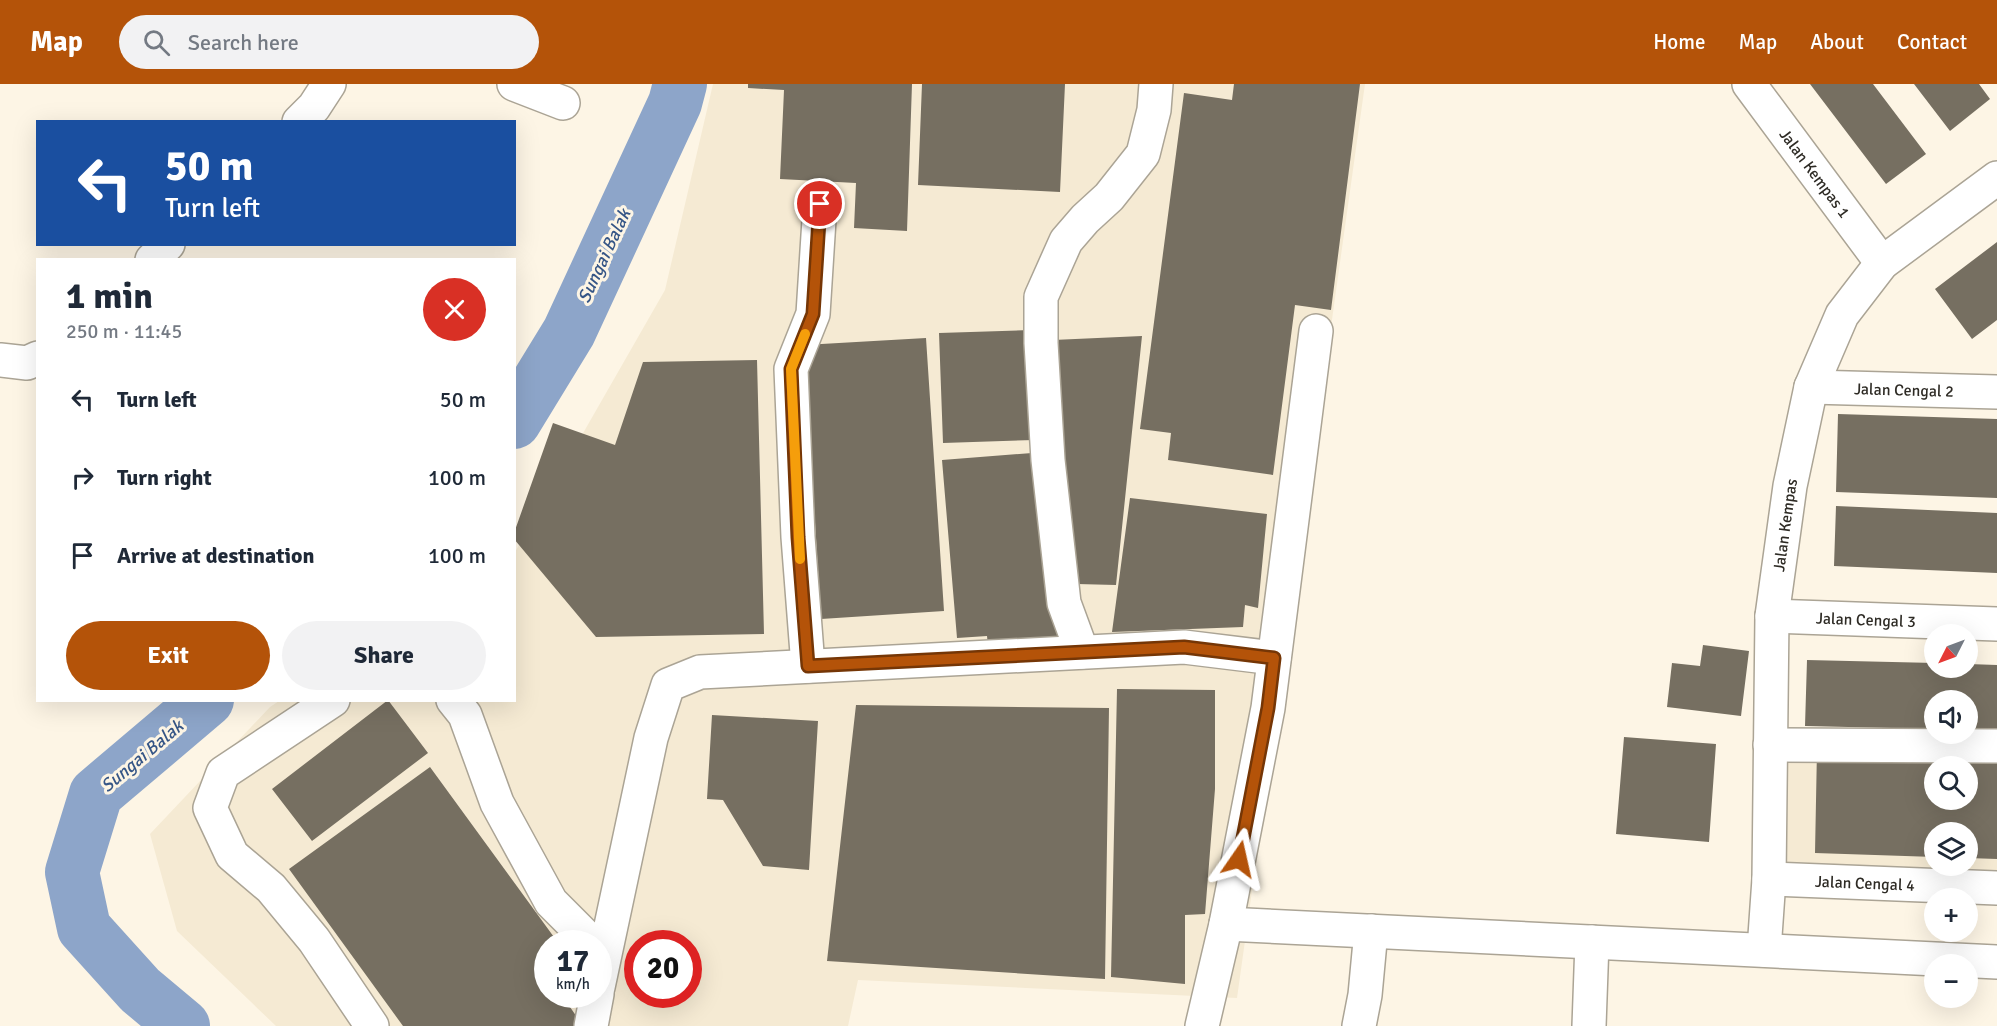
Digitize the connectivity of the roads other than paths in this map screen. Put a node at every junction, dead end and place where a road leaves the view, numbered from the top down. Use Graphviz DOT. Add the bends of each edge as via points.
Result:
graph roads {
  1 [pos="329,84"];
  2 [pos="514,84"];
  3 [pos="1156,84"];
  4 [pos="1749,84"];
  5 [pos="563,103"];
  6 [pos="301,120"];
  7 [pos="1997,178"];
  8 [pos="820,204"];
  9 [pos="166,246"];
  10 [pos="154,258"];
  11 [pos="1882,263"];
  12 [pos="1316,331"];
  13 [pos="36,359"];
  14 [pos="0,360"];
  15 [pos="1811,387"];
  16 [pos="1997,392"];
  17 [pos="1772,616"];
  18 [pos="1997,624"];
  19 [pos="1082,652"];
  20 [pos="1274,658"];
  21 [pos="808,666"];
  22 [pos="330,702"];
  23 [pos="454,702"];
  24 [pos="1770,745"];
  25 [pos="1997,746"];
  26 [pos="1769,879"];
  27 [pos="1997,888"];
  28 [pos="1226,924"];
  29 [pos="580,930"];
  30 [pos="604,930"];
  31 [pos="1371,931"];
  32 [pos="1592,942"];
  33 [pos="1764,950"];
  34 [pos="1997,962"];
  35 [pos="594,1008"];
  36 [pos="372,1026"];
  37 [pos="591,1026"];
  38 [pos="1202,1026"];
  39 [pos="1359,1026"];
  40 [pos="1589,1026"];
  1 -- 6 [label="street"];
  2 -- 5 [label="street"];
  3 -- 19 [label="street" via="1143,154 1109,197 1066,241 1041,297 1048,460 1064,603"];
  4 -- 11 [label="street, Jalan Kempas 1"];
  7 -- 11 [label="street, Jalan Kempas"];
  8 -- 21 [label="street" via="813,314 791,369"];
  9 -- 10 [label="street"];
  11 -- 15 [label="street, Jalan Kempas" via="1842,315"];
  12 -- 20 [label="street"];
  13 -- 14 [label="street" via="27,363"];
  15 -- 16 [label="street, Jalan Cengal 2"];
  15 -- 17 [label="street, Jalan Kempas" via="1790,486"];
  17 -- 18 [label="street, Jalan Cengal 3"];
  17 -- 24 [label="street, Jalan Kempas"];
  19 -- 20 [label="street" via="1184,647"];
  19 -- 21 [label="street"];
  20 -- 28 [label="street"];
  21 -- 30 [label="street" via="699,672 668,684"];
  22 -- 36 [label="street" via="223,773 210,808 232,855 271,888 314,940"];
  23 -- 29 [label="street" via="465,716 497,803 551,902"];
  24 -- 25 [label="street"];
  24 -- 26 [label="street, Jalan Kempas"];
  26 -- 27 [label="street, Jalan Cengal 4"];
  26 -- 33 [label="street, Jalan Kempas"];
  28 -- 31 [label="street"];
  28 -- 38 [label="street"];
  31 -- 32 [label="street"];
  31 -- 39 [label="street"];
  32 -- 33 [label="street"];
  32 -- 40 [label="street"];
  33 -- 34 [label="street"];
  35 -- 37 [label="street"];
}
